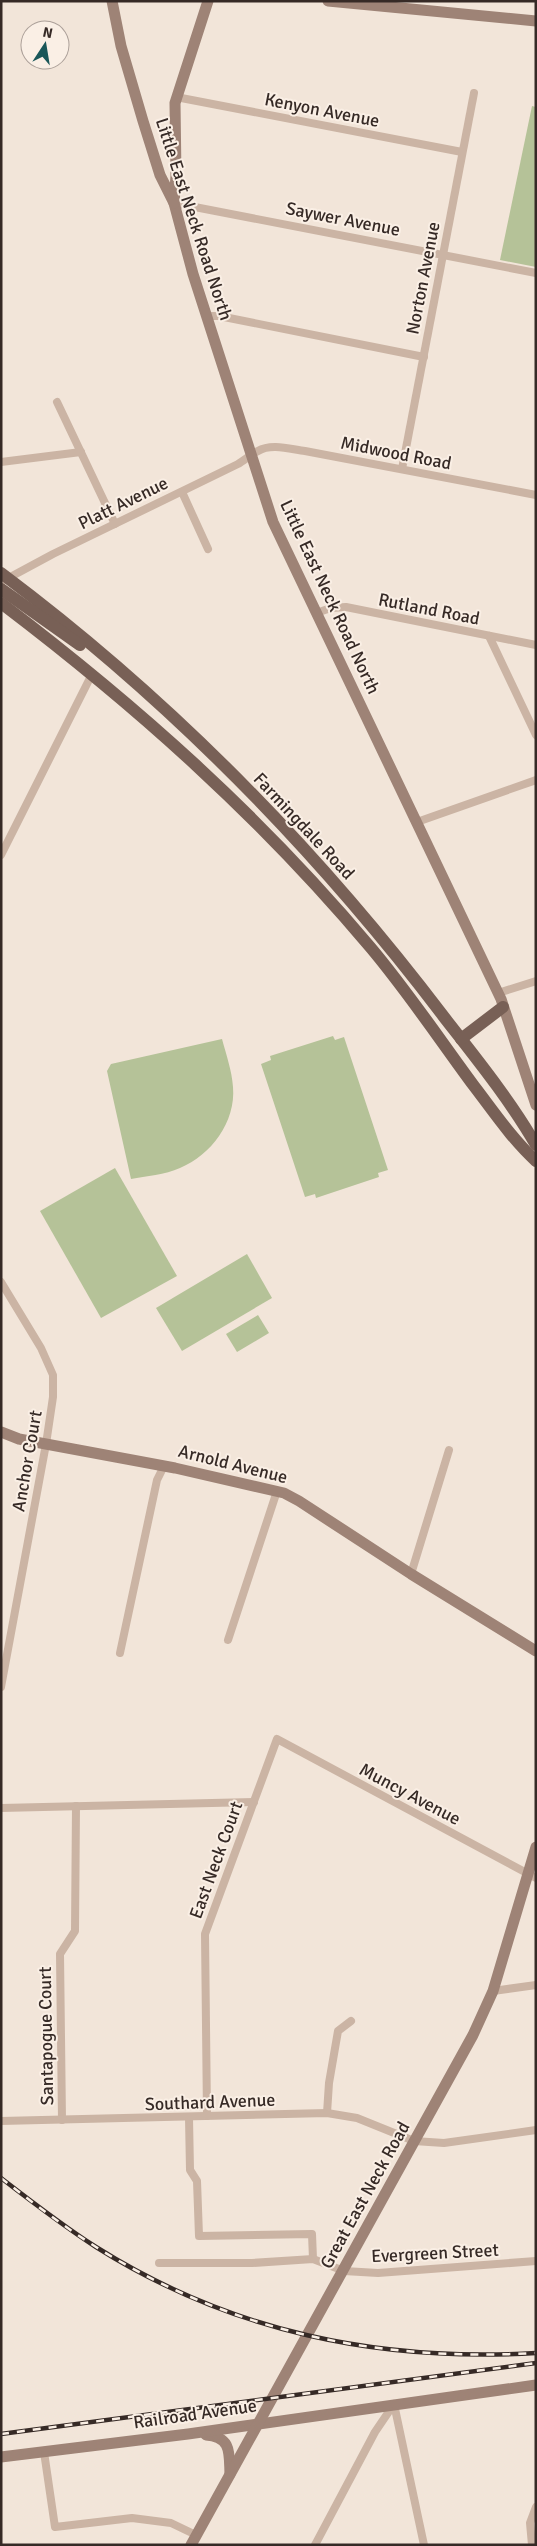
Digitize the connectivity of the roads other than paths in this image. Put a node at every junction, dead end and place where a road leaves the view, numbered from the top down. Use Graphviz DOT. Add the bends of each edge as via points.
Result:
graph roads {
  1 [pos="112,1"];
  2 [pos="208,1"];
  3 [pos="328,1"];
  4 [pos="433,6"];
  5 [pos="536,21"];
  6 [pos="474,93"];
  7 [pos="176,97"];
  8 [pos="462,152"];
  9 [pos="174,202"];
  10 [pos="443,254"];
  11 [pos="536,273"];
  12 [pos="207,316"];
  13 [pos="424,357"];
  14 [pos="56,402"];
  15 [pos="81,452"];
  16 [pos="251,455"];
  17 [pos="1,462"];
  18 [pos="402,469"];
  19 [pos="182,492"];
  20 [pos="536,496"];
  21 [pos="116,524"];
  22 [pos="208,549"];
  23 [pos="3,581"];
  24 [pos="1,603"];
  25 [pos="316,613"];
  26 [pos="489,636"];
  27 [pos="536,645"];
  28 [pos="92,674"];
  29 [pos="536,735"];
  30 [pos="536,780"];
  31 [pos="417,822"];
  32 [pos="1,855"];
  33 [pos="536,981"];
  34 [pos="498,993"];
  35 [pos="503,1007"];
  36 [pos="461,1039"];
  37 [pos="536,1104"];
  38 [pos="536,1145"];
  39 [pos="536,1161"];
  40 [pos="1,1282"];
  41 [pos="1,1432"];
  42 [pos="46,1444"];
  43 [pos="449,1450"];
  44 [pos="164,1466"];
  45 [pos="277,1491"];
  46 [pos="411,1574"];
  47 [pos="228,1640"];
  48 [pos="536,1651"];
  49 [pos="120,1653"];
  50 [pos="1,1687"];
  51 [pos="277,1739"];
  52 [pos="254,1802"];
  53 [pos="76,1806"];
  54 [pos="1,1808"];
  55 [pos="536,1847"];
  56 [pos="533,1876"];
  57 [pos="536,1985"];
  58 [pos="493,1991"];
  59 [pos="351,2021"];
  60 [pos="327,2113"];
  61 [pos="207,2116"];
  62 [pos="189,2118"];
  63 [pos="62,2120"];
  64 [pos="1,2121"];
  65 [pos="536,2130"];
  66 [pos="414,2141"];
  67 [pos="313,2259"];
  68 [pos="536,2261"];
  69 [pos="159,2263"];
  70 [pos="344,2271"];
  71 [pos="536,2385"];
  72 [pos="394,2404"];
  73 [pos="260,2423"];
  74 [pos="188,2434"];
  75 [pos="44,2452"];
  76 [pos="1,2457"];
  77 [pos="230,2476"];
  78 [pos="536,2507"];
  79 [pos="193,2540"];
  80 [pos="314,2545"];
  81 [pos="424,2545"];
  82 [pos="532,2545"];
  1 -- 9 [label="main road, Little East Neck Road North" via="121,46 160,175"];
  2 -- 7 [label="main road"];
  3 -- 4 [label="main road"];
  4 -- 5 [label="main road"];
  6 -- 8 [label="street, Norton Avenue"];
  7 -- 8 [label="street, Kenyon Avenue"];
  7 -- 9 [label="main road" via="173,115"];
  8 -- 10 [label="street, Norton Avenue"];
  9 -- 10 [label="street, Saywer Avenue"];
  9 -- 12 [label="main road, Little East Neck Road North" via="181,236"];
  10 -- 11 [label="street, Saywer Avenue"];
  10 -- 13 [label="street, Norton Avenue"];
  12 -- 13 [label="street"];
  12 -- 16 [label="main road, Little East Neck Road North"];
  13 -- 18 [label="street, Norton Avenue"];
  14 -- 15 [label="street"];
  15 -- 17 [label="street"];
  15 -- 21 [label="street"];
  16 -- 18 [label="street, Midwood Road" via="276,447"];
  16 -- 19 [label="street, Platt Avenue"];
  16 -- 25 [label="main road, Little East Neck Road North" via="276,530"];
  18 -- 20 [label="street, Midwood Road"];
  19 -- 21 [label="street, Platt Avenue"];
  19 -- 22 [label="street"];
  21 -- 23 [label="street, Platt Avenue"];
  23 -- 36 [label="main road, Farmingdale Road" via="106,659 214,756 370,924"];
  24 -- 28 [label="main road, Farmingdale Road"];
  25 -- 26 [label="street, Rutland Road" via="346,607"];
  25 -- 31 [label="main road, Little East Neck Road North"];
  26 -- 27 [label="street, Rutland Road"];
  26 -- 29 [label="street"];
  28 -- 32 [label="street"];
  28 -- 39 [label="main road, Farmingdale Road" via="211,777 314,883 400,984 514,1139"];
  30 -- 31 [label="street"];
  31 -- 34 [label="main road, Little East Neck Road North"];
  33 -- 34 [label="street"];
  34 -- 35 [label="main road, Little East Neck Road North"];
  35 -- 36 [label="main road"];
  35 -- 37 [label="main road, Little East Neck Road North"];
  36 -- 38 [label="main road, Farmingdale Road"];
  40 -- 42 [label="street, Anchor Court" via="53,1374"];
  41 -- 42 [label="main road, Arnold Avenue"];
  42 -- 44 [label="main road, Arnold Avenue"];
  42 -- 50 [label="street, Anchor Court"];
  43 -- 46 [label="street"];
  44 -- 45 [label="main road, Arnold Avenue"];
  44 -- 49 [label="street" via="157,1480"];
  45 -- 46 [label="main road, Arnold Avenue" via="299,1501"];
  45 -- 47 [label="street"];
  46 -- 48 [label="main road, Arnold Avenue"];
  51 -- 52 [label="street, East Neck Court"];
  51 -- 56 [label="street, Muncy Avenue"];
  52 -- 53 [label="street"];
  52 -- 61 [label="street, East Neck Court" via="205,1934"];
  53 -- 54 [label="street"];
  53 -- 63 [label="street, Santapogue Court" via="75,1931 60,1954"];
  55 -- 56 [label="main road, Great East Neck Road"];
  56 -- 58 [label="main road, Great East Neck Road"];
  57 -- 58 [label="street"];
  58 -- 66 [label="main road, Great East Neck Road" via="473,2035"];
  59 -- 60 [label="street" via="338,2031"];
  60 -- 61 [label="street, Southard Avenue"];
  60 -- 66 [label="street, Southard Avenue" via="357,2118"];
  61 -- 62 [label="street, Southard Avenue"];
  62 -- 63 [label="street, Southard Avenue"];
  62 -- 67 [label="street" via="190,2170 197,2181 199,2236 312,2234"];
  63 -- 64 [label="street, Southard Avenue"];
  65 -- 66 [label="street, Southard Avenue" via="444,2143"];
  66 -- 70 [label="main road, Great East Neck Road"];
  67 -- 69 [label="street, Evergreen Street"];
  67 -- 70 [label="street, Evergreen Street"];
  68 -- 70 [label="street, Evergreen Street" via="378,2273"];
  70 -- 73 [label="main road, Great East Neck Road"];
  71 -- 72 [label="main road, Railroad Avenue"];
  72 -- 73 [label="main road, Railroad Avenue"];
  72 -- 80 [label="street" via="375,2432"];
  72 -- 81 [label="street"];
  73 -- 74 [label="main road, Railroad Avenue"];
  73 -- 77 [label="main road, Great East Neck Road"];
  74 -- 75 [label="main road, Railroad Avenue"];
  74 -- 77 [label="main road" via="219,2436 225,2441 229,2451"];
  75 -- 76 [label="main road, Railroad Avenue"];
  75 -- 79 [label="street" via="55,2527 132,2518 171,2523"];
  77 -- 79 [label="main road, Great East Neck Road"];
  78 -- 82 [label="street" via="530,2523"];
}
